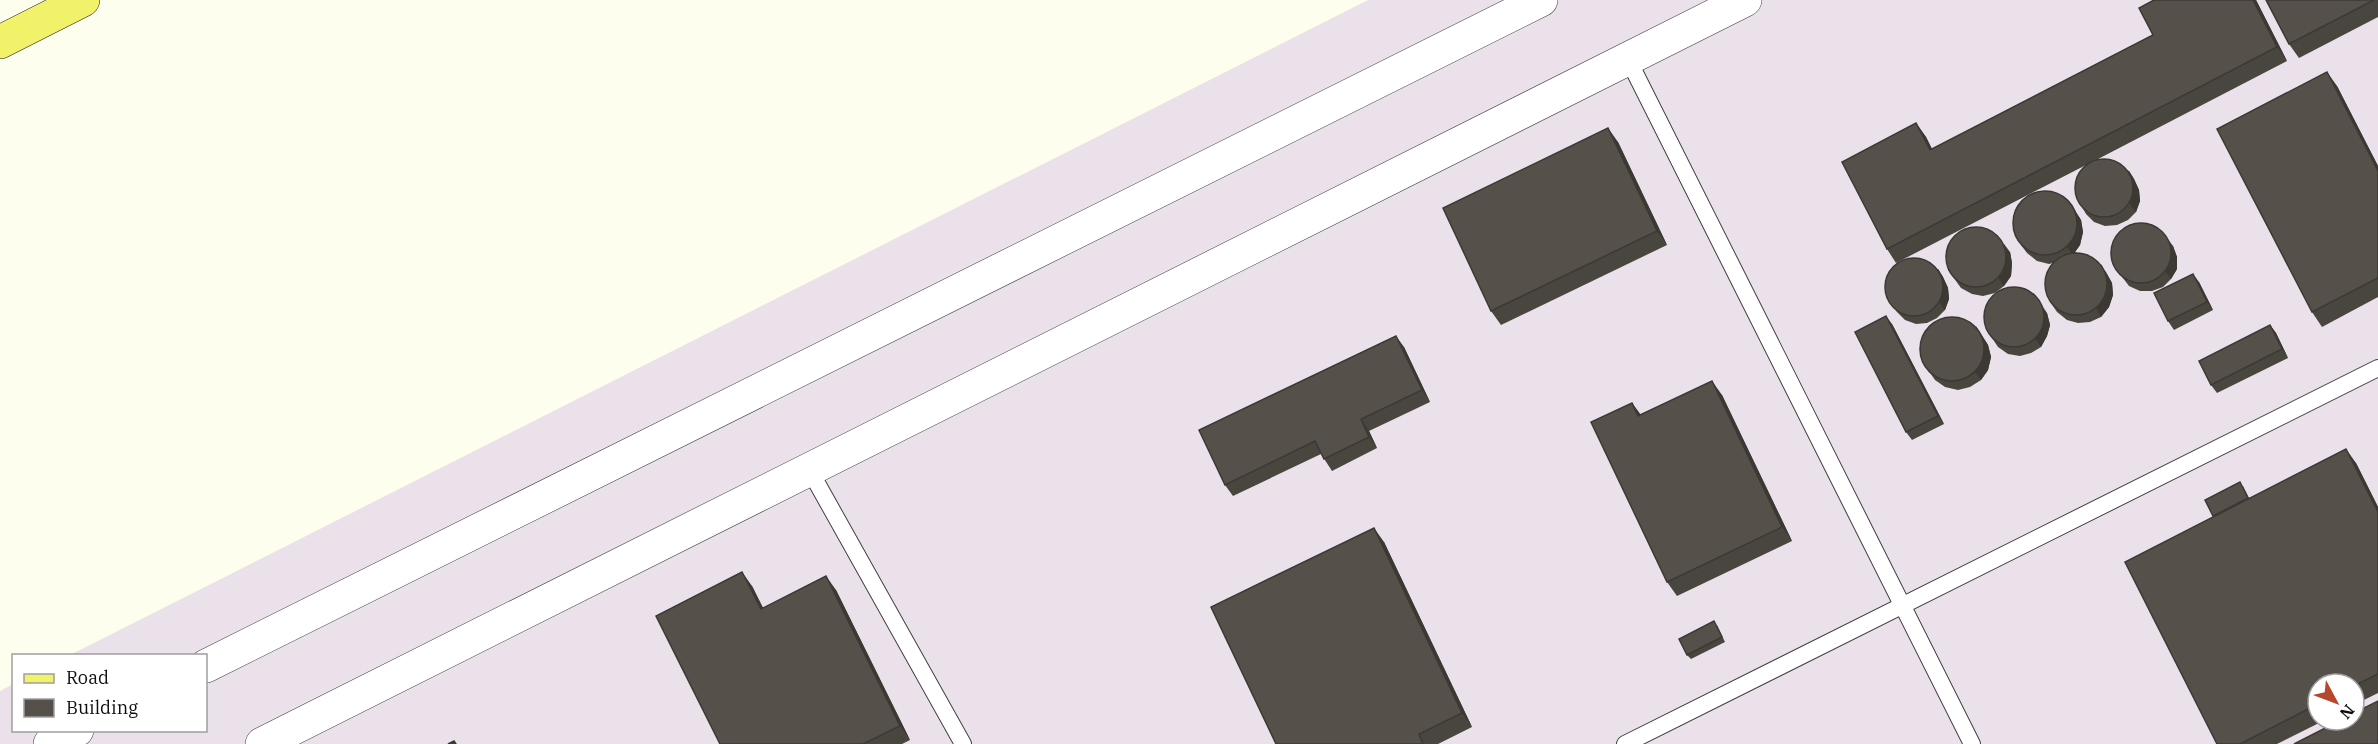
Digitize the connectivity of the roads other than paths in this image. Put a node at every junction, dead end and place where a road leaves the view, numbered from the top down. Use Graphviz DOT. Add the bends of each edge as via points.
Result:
graph roads {
  1 [pos="83,0"];
  2 [pos="1541,0"];
  3 [pos="1745,0"];
  4 [pos="0,42"];
  5 [pos="1628,58"];
  6 [pos="2378,368"];
  7 [pos="809,469"];
  8 [pos="1903,605"];
  9 [pos="207,666"];
  10 [pos="73,732"];
  11 [pos="50,744"];
  12 [pos="262,744"];
  13 [pos="963,744"];
  14 [pos="1625,744"];
  15 [pos="1972,744"];
  1 -- 4 [label="main road"];
  2 -- 9 [label="street"];
  3 -- 5 [label="street"];
  5 -- 7 [label="street"];
  5 -- 8 [label="lane"];
  6 -- 8 [label="lane"];
  7 -- 12 [label="street"];
  7 -- 13 [label="lane"];
  8 -- 14 [label="lane"];
  8 -- 15 [label="lane"];
  10 -- 11 [label="street"];
}
